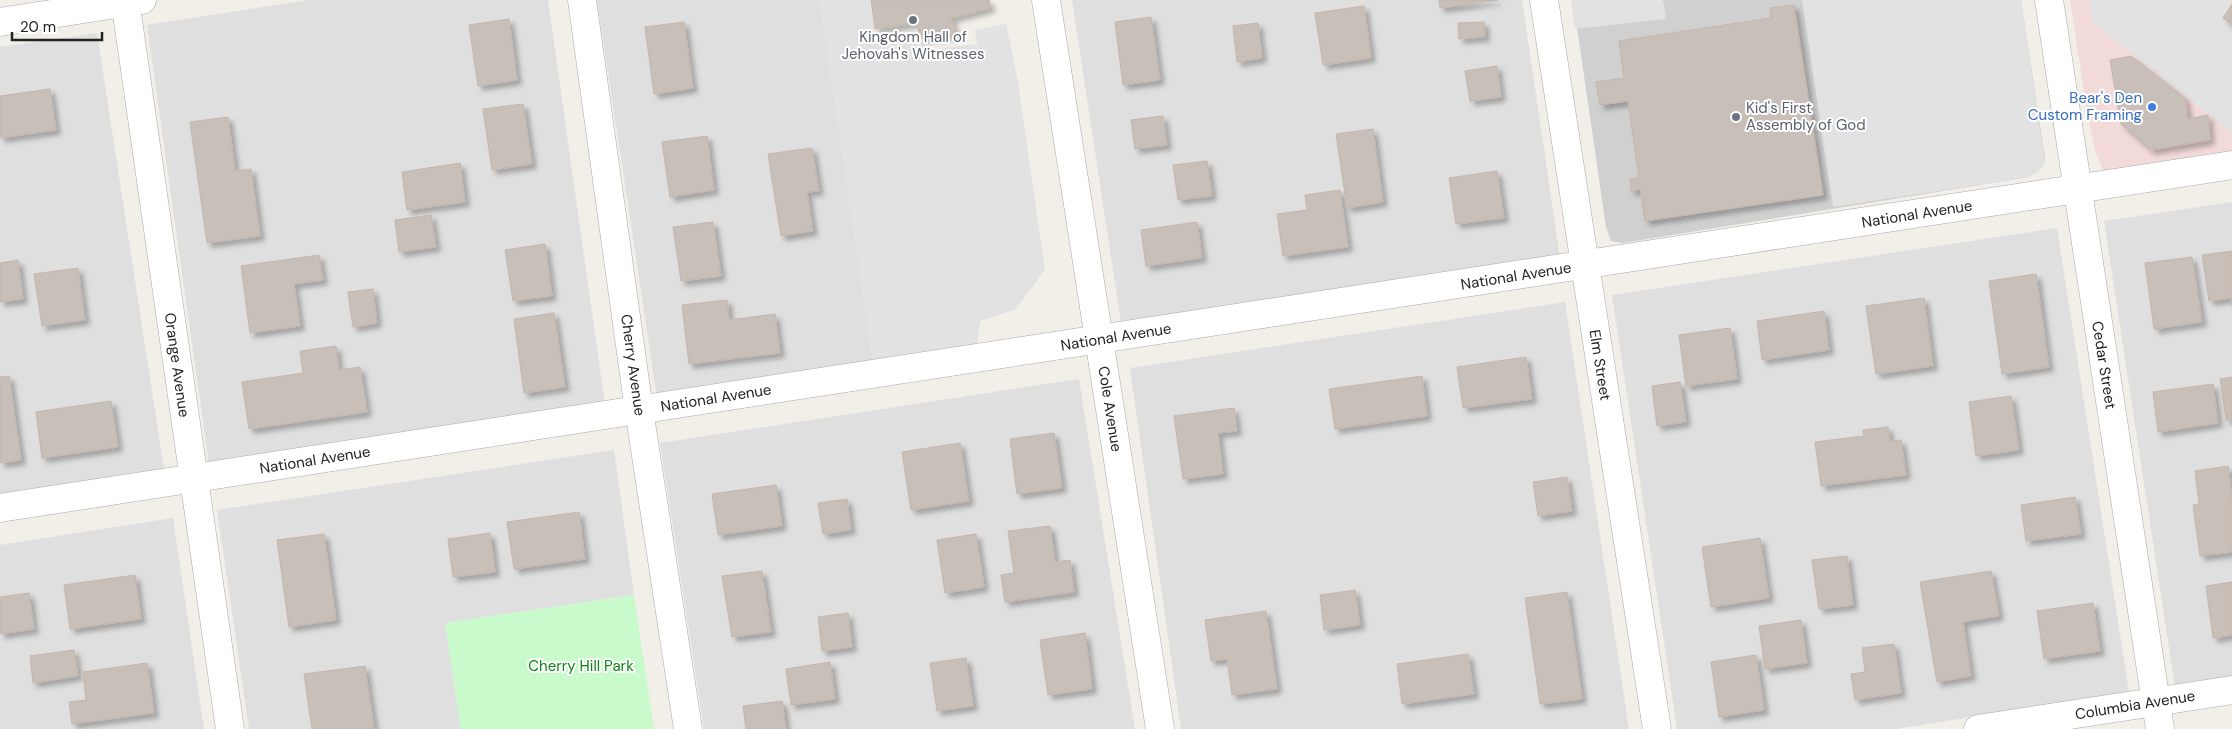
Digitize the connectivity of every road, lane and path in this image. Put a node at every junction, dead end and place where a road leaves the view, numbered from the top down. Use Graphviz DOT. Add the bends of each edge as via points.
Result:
graph roads {
  1 [pos="582,0"];
  2 [pos="1046,0"];
  3 [pos="1544,0"];
  4 [pos="2049,0"];
  5 [pos="131,1"];
  6 [pos="0,22"];
  7 [pos="2232,165"];
  8 [pos="2076,189"];
  9 [pos="1584,265"];
  10 [pos="1099,340"];
  11 [pos="639,410"];
  12 [pos="193,478"];
  13 [pos="0,508"];
  14 [pos="2232,690"];
  15 [pos="2156,702"];
  16 [pos="230,729"];
  17 [pos="688,729"];
  18 [pos="1160,729"];
  19 [pos="1657,729"];
  20 [pos="1978,729"];
  21 [pos="2160,729"];
  1 -- 11 [label="street, Cherry Avenue"];
  2 -- 10 [label="street, Cole Avenue"];
  3 -- 9 [label="street, Elm Street"];
  4 -- 8 [label="street, Cedar Street"];
  5 -- 6 [label="street"];
  5 -- 12 [label="street, Orange Avenue"];
  7 -- 8 [label="street, National Avenue"];
  8 -- 9 [label="street, National Avenue"];
  8 -- 15 [label="street, Cedar Street"];
  9 -- 10 [label="street, National Avenue"];
  9 -- 19 [label="street, Elm Street"];
  10 -- 11 [label="street, National Avenue"];
  10 -- 18 [label="street, Cole Avenue"];
  11 -- 12 [label="street, National Avenue"];
  11 -- 17 [label="street, Cherry Avenue"];
  12 -- 13 [label="street, National Avenue"];
  12 -- 16 [label="street, Orange Avenue"];
  14 -- 15 [label="street, Columbia Avenue"];
  15 -- 20 [label="street, Columbia Avenue"];
  15 -- 21 [label="street, Cedar Street"];
}
